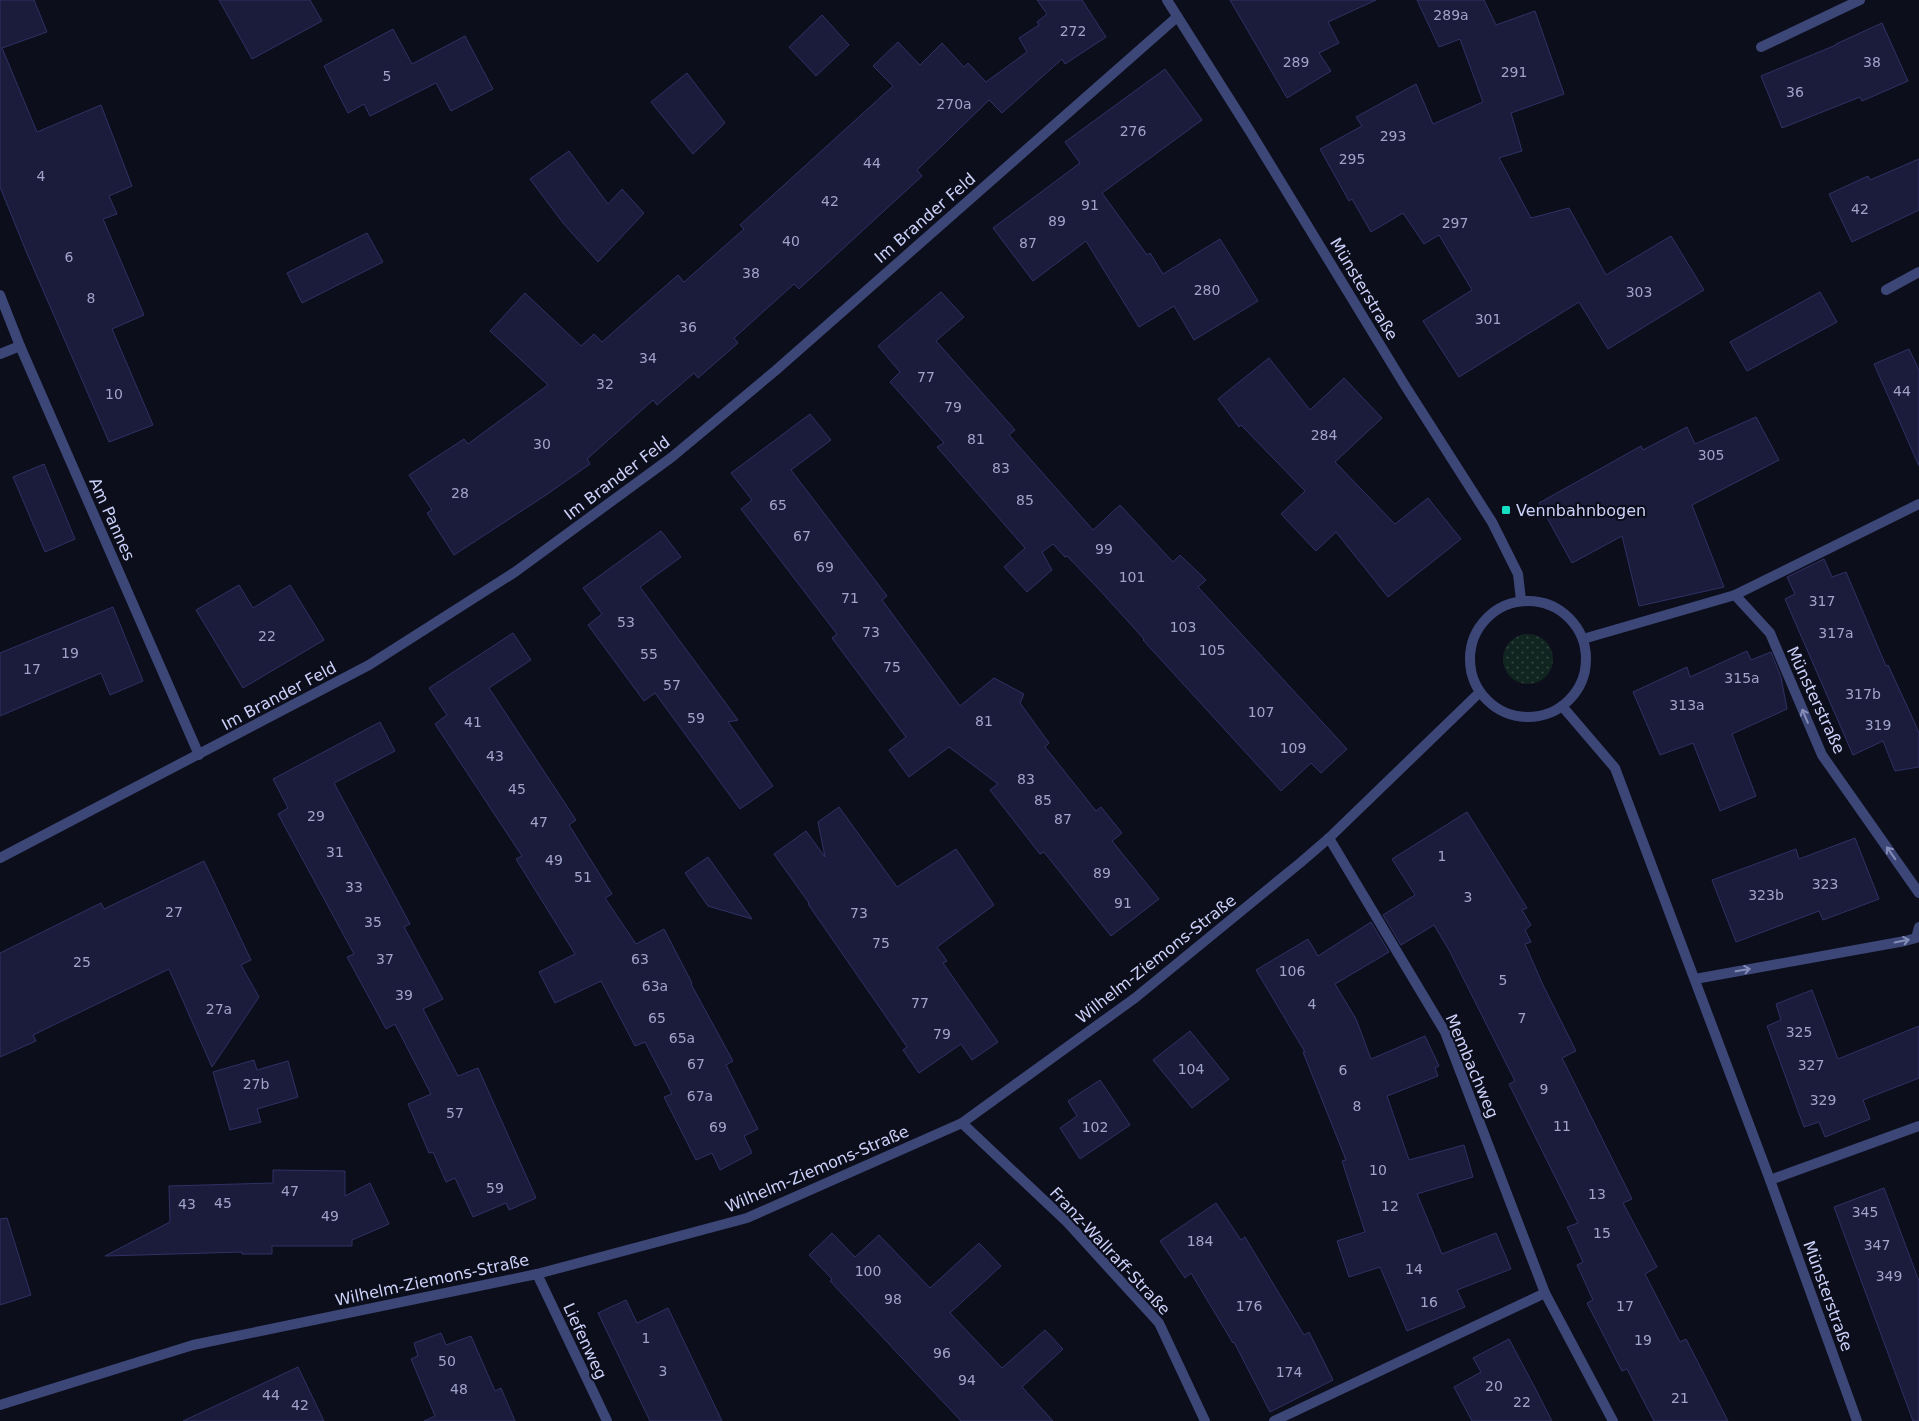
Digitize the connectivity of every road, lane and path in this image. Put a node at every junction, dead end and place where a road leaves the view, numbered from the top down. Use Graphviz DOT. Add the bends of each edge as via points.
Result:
graph roads {
  1 [pos="1167,0"];
  2 [pos="1860,0"];
  3 [pos="1177,17"];
  4 [pos="1761,47"];
  5 [pos="1919,272"];
  6 [pos="1886,290"];
  7 [pos="0,295"];
  8 [pos="20,346"];
  9 [pos="0,354"];
  10 [pos="1919,504"];
  11 [pos="1735,595"];
  12 [pos="1521,600"];
  13 [pos="1583,639"];
  14 [pos="1479,693"];
  15 [pos="1562,706"];
  16 [pos="199,755"];
  17 [pos="1329,838"];
  18 [pos="0,858"];
  19 [pos="1919,893"];
  20 [pos="1919,927"];
  21 [pos="1695,979"];
  22 [pos="962,1123"];
  23 [pos="1919,1126"];
  24 [pos="1770,1180"];
  25 [pos="536,1274"];
  26 [pos="1545,1293"];
  27 [pos="0,1405"];
  28 [pos="607,1421"];
  29 [pos="1205,1421"];
  30 [pos="1274,1421"];
  31 [pos="1613,1421"];
  32 [pos="1857,1421"];
  1 -- 3 [label="street, Münsterstraße"];
  2 -- 4 [label="street"];
  3 -- 12 [label="street, Münsterstraße" via="1492,522 1518,574"];
  3 -- 16 [label="street, Im Brander Feld" via="775,371 672,457 515,572 369,665"];
  5 -- 6 [label="street"];
  7 -- 8 [label="street, Am Pannes"];
  8 -- 9 [label="street"];
  8 -- 16 [label="street, Am Pannes"];
  10 -- 11 [label="street"];
  11 -- 13 [label="street"];
  19 -- 11 [label="street, Münsterstraße, one-way" via="1822,755 1770,633"];
  12 -- 13 [label="street" via="1548,604 1570,619"];
  12 -- 14 [label="street" via="1492,611 1473,639 1469,670"];
  13 -- 15 [label="street" via="1584,674 1576,693"];
  14 -- 15 [label="street" via="1492,706 1513,715 1538,717"];
  14 -- 17 [label="street, Wilhelm-Ziemons-Straße"];
  15 -- 21 [label="street, Münsterstraße" via="1615,768"];
  16 -- 18 [label="street, Im Brander Feld"];
  17 -- 22 [label="street, Wilhelm-Ziemons-Straße" via="1135,998"];
  17 -- 26 [label="street, Membachweg" via="1445,1032"];
  21 -- 20 [label="street, one-way" via="1905,941 1916,938"];
  21 -- 24 [label="street, Münsterstraße"];
  22 -- 25 [label="street, Wilhelm-Ziemons-Straße" via="747,1218"];
  22 -- 29 [label="street, Franz-Wallraff-Straße" via="1066,1221 1158,1323"];
  23 -- 24 [label="street"];
  24 -- 32 [label="street, Münsterstraße"];
  25 -- 27 [label="street, Wilhelm-Ziemons-Straße" via="194,1345"];
  25 -- 28 [label="street, Liefenweg"];
  26 -- 30 [label="street"];
  26 -- 31 [label="street, Membachweg"];
}
